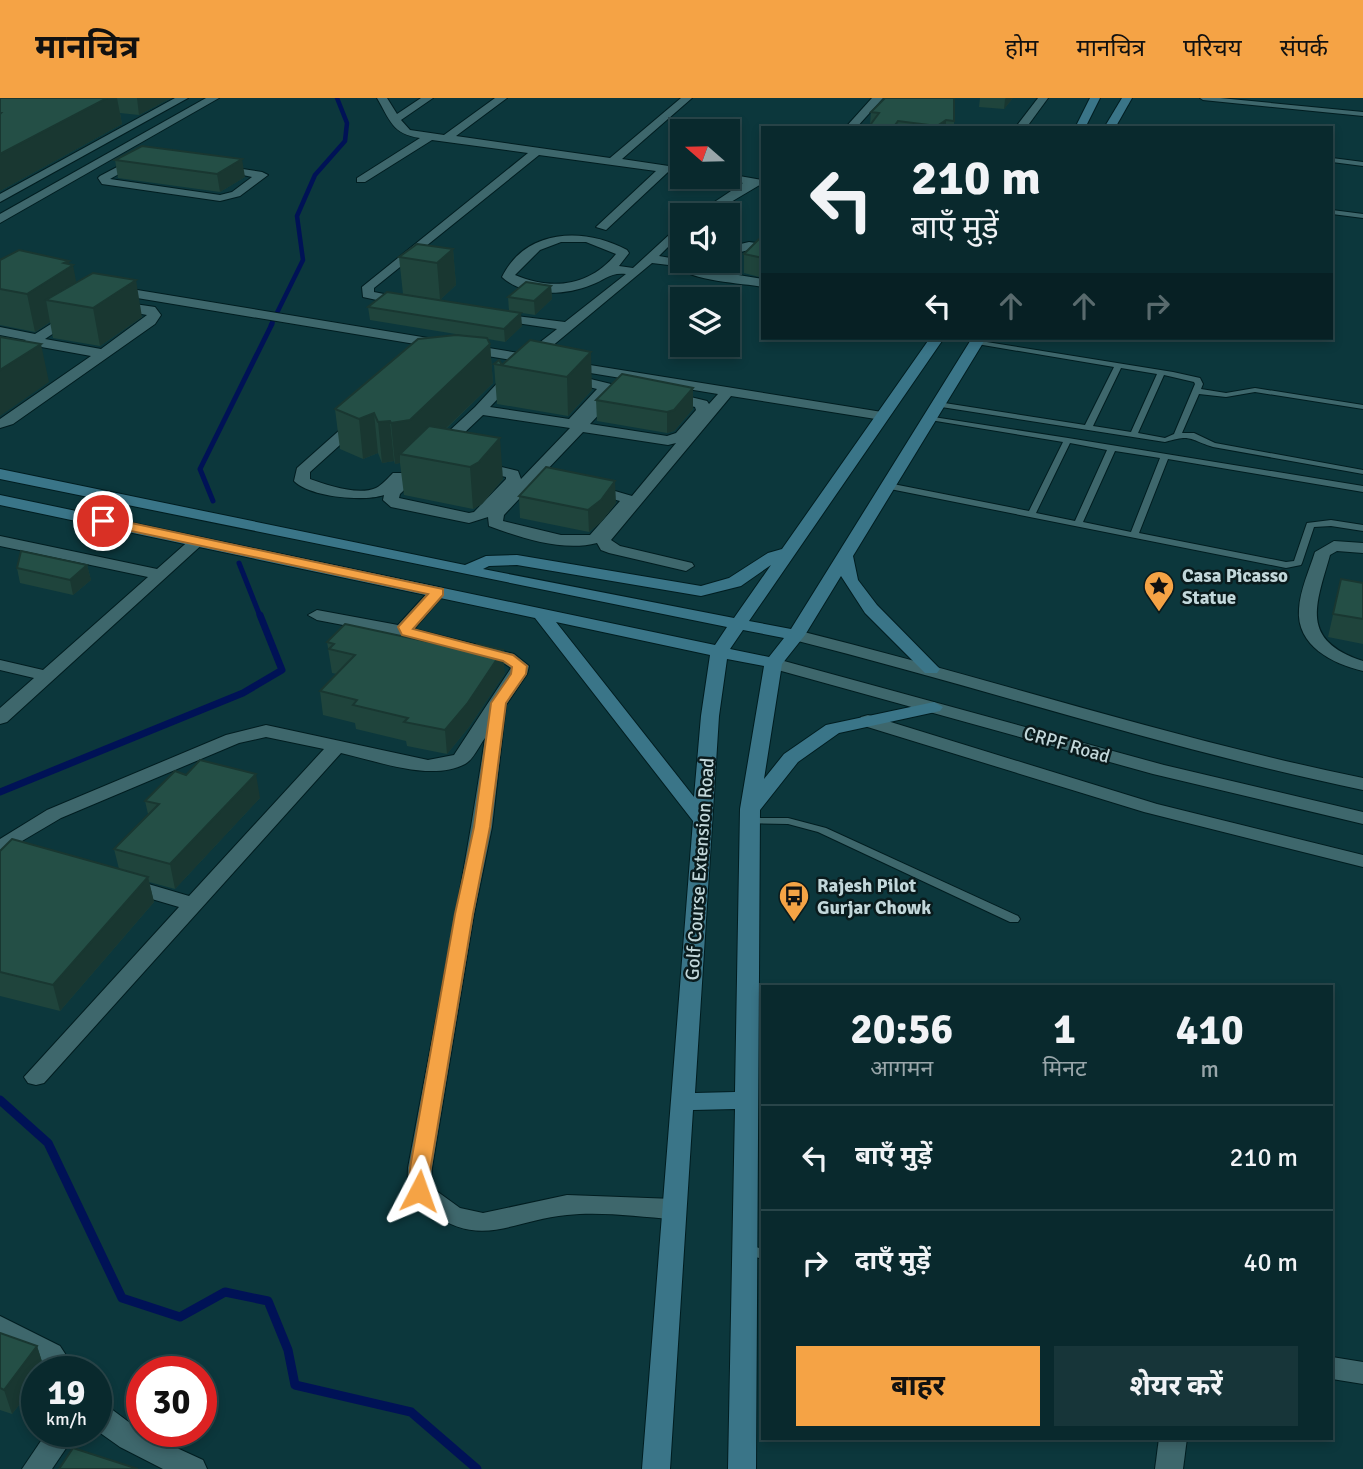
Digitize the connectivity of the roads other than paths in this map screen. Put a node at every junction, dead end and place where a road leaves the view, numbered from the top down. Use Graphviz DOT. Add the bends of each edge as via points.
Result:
graph roads {
  1 [pos="183,98"];
  2 [pos="214,98"];
  3 [pos="383,98"];
  4 [pos="428,98"];
  5 [pos="502,98"];
  6 [pos="687,98"];
  7 [pos="874,98"];
  8 [pos="1044,98"];
  9 [pos="1095,98"];
  10 [pos="1127,98"];
  11 [pos="1203,98"];
  12 [pos="1363,114"];
  13 [pos="118,118"];
  14 [pos="396,120"];
  15 [pos="142,121"];
  16 [pos="852,126"];
  17 [pos="1022,126"];
  18 [pos="1081,126"];
  19 [pos="1110,126"];
  20 [pos="98,128"];
  21 [pos="123,132"];
  22 [pos="429,137"];
  23 [pos="444,139"];
  24 [pos="535,153"];
  25 [pos="118,154"];
  26 [pos="142,157"];
  27 [pos="155,159"];
  28 [pos="1333,160"];
  29 [pos="612,162"];
  30 [pos="1363,164"];
  31 [pos="206,166"];
  32 [pos="665,169"];
  33 [pos="670,170"];
  34 [pos="740,179"];
  35 [pos="361,180"];
  36 [pos="0,181"];
  37 [pos="759,182"];
  38 [pos="25,184"];
  39 [pos="54,189"];
  40 [pos="0,199"];
  41 [pos="722,203"];
  42 [pos="1333,212"];
  43 [pos="1363,216"];
  44 [pos="0,219"];
  45 [pos="1333,219"];
  46 [pos="1363,223"];
  47 [pos="602,227"];
  48 [pos="670,239"];
  49 [pos="740,248"];
  50 [pos="761,248"];
  51 [pos="651,259"];
  52 [pos="670,261"];
  53 [pos="611,268"];
  54 [pos="636,272"];
  55 [pos="700,273"];
  56 [pos="761,283"];
  57 [pos="104,288"];
  58 [pos="142,295"];
  59 [pos="418,304"];
  60 [pos="126,306"];
  61 [pos="487,314"];
  62 [pos="569,327"];
  63 [pos="0,331"];
  64 [pos="32,339"];
  65 [pos="936,340"];
  66 [pos="978,340"];
  67 [pos="103,354"];
  68 [pos="0,357"];
  69 [pos="1119,365"];
  70 [pos="5,366"];
  71 [pos="512,366"];
  72 [pos="1161,372"];
  73 [pos="41,374"];
  74 [pos="629,375"];
  75 [pos="68,379"];
  76 [pos="618,386"];
  77 [pos="1196,391"];
  78 [pos="727,392"];
  79 [pos="1363,407"];
  80 [pos="480,410"];
  81 [pos="934,411"];
  82 [pos="882,416"];
  83 [pos="363,417"];
  84 [pos="0,424"];
  85 [pos="580,427"];
  86 [pos="1088,429"];
  87 [pos="1178,435"];
  88 [pos="1133,436"];
  89 [pos="1068,440"];
  90 [pos="1112,448"];
  91 [pos="1165,456"];
  92 [pos="428,458"];
  93 [pos="1363,472"];
  94 [pos="0,474"];
  95 [pos="530,477"];
  96 [pos="887,486"];
  97 [pos="1363,489"];
  98 [pos="0,500"];
  99 [pos="1031,514"];
  100 [pos="1078,524"];
  101 [pos="1363,528"];
  102 [pos="1134,535"];
  103 [pos="0,541"];
  104 [pos="198,541"];
  105 [pos="1363,548"];
  106 [pos="788,553"];
  107 [pos="845,556"];
  108 [pos="686,566"];
  109 [pos="468,569"];
  110 [pos="160,575"];
  111 [pos="438,592"];
  112 [pos="539,612"];
  113 [pos="317,615"];
  114 [pos="741,624"];
  115 [pos="407,632"];
  116 [pos="796,635"];
  117 [pos="719,653"];
  118 [pos="773,663"];
  119 [pos="0,665"];
  120 [pos="1363,666"];
  121 [pos="931,669"];
  122 [pos="47,676"];
  123 [pos="499,703"];
  124 [pos="934,708"];
  125 [pos="0,718"];
  126 [pos="868,721"];
  127 [pos="338,745"];
  128 [pos="1363,784"];
  129 [pos="750,815"];
  130 [pos="1363,818"];
  131 [pos="703,821"];
  132 [pos="0,849"];
  133 [pos="26,856"];
  134 [pos="1363,861"];
  135 [pos="103,878"];
  136 [pos="194,904"];
  137 [pos="1014,919"];
  138 [pos="755,1052"];
  139 [pos="36,1077"];
  140 [pos="747,1100"];
  141 [pos="682,1102"];
  142 [pos="674,1209"];
  143 [pos="754,1240"];
  144 [pos="0,1326"];
  145 [pos="52,1356"];
  146 [pos="1333,1368"];
  147 [pos="1363,1373"];
  148 [pos="753,1419"];
  149 [pos="112,1427"];
  150 [pos="1173,1440"];
  151 [pos="52,1447"];
  152 [pos="36,1469"];
  153 [pos="193,1469"];
  154 [pos="656,1469"];
  155 [pos="742,1469"];
  156 [pos="1169,1469"];
  1 -- 15 [label="street"];
  2 -- 25 [label="street"];
  3 -- 14 [label="street"];
  4 -- 14 [label="street"];
  5 -- 23 [label="street"];
  6 -- 29 [label="street"];
  7 -- 16 [label="street"];
  8 -- 17 [label="street"];
  9 -- 18 [label="main road"];
  10 -- 19 [label="main road"];
  11 -- 12 [label="lane"];
  13 -- 15 [label="street"];
  14 -- 22 [label="street" via="407,133"];
  15 -- 21 [label="street"];
  20 -- 21 [label="street"];
  21 -- 38 [label="street"];
  22 -- 23 [label="street"];
  22 -- 35 [label="street"];
  23 -- 24 [label="street"];
  24 -- 29 [label="street"];
  24 -- 59 [label="street" via="368,288 368,294 377,297"];
  25 -- 26 [label="street"];
  25 -- 39 [label="street"];
  26 -- 27 [label="street"];
  26 -- 31 [label="street" via="104,178 106,182 220,198 236,194 262,175"];
  28 -- 30 [label="lane"];
  29 -- 32 [label="street"];
  32 -- 33 [label="street"];
  32 -- 47 [label="street"];
  34 -- 37 [label="street"];
  36 -- 38 [label="street"];
  37 -- 41 [label="street"];
  38 -- 39 [label="street"];
  38 -- 40 [label="street"];
  39 -- 44 [label="street"];
  42 -- 43 [label="lane"];
  45 -- 46 [label="lane"];
  48 -- 51 [label="street"];
  49 -- 50 [label="street"];
  51 -- 52 [label="street"];
  51 -- 54 [label="street"];
  53 -- 53 [label="street" via="623,253 606,242 584,237 556,239 536,246 508,277 559,291 598,279"];
  53 -- 54 [label="street"];
  54 -- 62 [label="street"];
  55 -- 56 [label="street"];
  57 -- 58 [label="street"];
  58 -- 60 [label="street"];
  58 -- 71 [label="street"];
  60 -- 64 [label="street" via="91,303"];
  60 -- 67 [label="street" via="155,315"];
  61 -- 62 [label="street"];
  62 -- 71 [label="street"];
  63 -- 64 [label="street"];
  64 -- 67 [label="street"];
  64 -- 68 [label="street"];
  64 -- 70 [label="street"];
  65 -- 82 [label="main road, Golf Course Extension Road"];
  66 -- 69 [label="lane"];
  66 -- 81 [label="main road"];
  67 -- 75 [label="street"];
  69 -- 72 [label="lane"];
  69 -- 86 [label="lane"];
  71 -- 74 [label="street"];
  71 -- 80 [label="street"];
  71 -- 80 [label="street" via="606,387 571,424"];
  71 -- 83 [label="street" via="382,490 355,493 302,481 302,471"];
  72 -- 77 [label="lane" via="1197,380"];
  72 -- 88 [label="lane"];
  73 -- 75 [label="street"];
  74 -- 76 [label="street"];
  74 -- 78 [label="street"];
  75 -- 84 [label="street"];
  76 -- 85 [label="street"];
  76 -- 85 [label="street" via="683,398 702,404 703,410 681,436 668,441"];
  77 -- 79 [label="lane" via="1226,395 1255,390"];
  77 -- 87 [label="lane"];
  78 -- 82 [label="street"];
  78 -- 108 [label="street" via="603,540 615,550"];
  80 -- 92 [label="street"];
  81 -- 86 [label="lane"];
  81 -- 89 [label="lane"];
  81 -- 96 [label="main road"];
  82 -- 106 [label="main road, Golf Course Extension Road"];
  85 -- 95 [label="street"];
  86 -- 88 [label="lane"];
  87 -- 88 [label="lane" via="1165,440"];
  87 -- 93 [label="lane"];
  89 -- 90 [label="lane"];
  89 -- 99 [label="lane"];
  90 -- 91 [label="lane"];
  90 -- 100 [label="lane"];
  91 -- 97 [label="lane"];
  91 -- 102 [label="lane"];
  92 -- 92 [label="street" via="505,471 513,474 514,480 488,509 469,518 391,500 392,493"];
  94 -- 109 [label="main road"];
  95 -- 95 [label="street" via="496,514 495,523 575,542 588,540 601,533 628,501 615,494"];
  96 -- 99 [label="lane"];
  96 -- 107 [label="main road"];
  98 -- 104 [label="main road"];
  99 -- 100 [label="lane"];
  100 -- 102 [label="lane"];
  101 -- 102 [label="lane" via="1310,524 1298,563 1286,565"];
  103 -- 110 [label="street"];
  104 -- 110 [label="street"];
  104 -- 111 [label="main road"];
  105 -- 120 [label="street" via="1334,546 1323,552 1307,618 1315,637 1331,654"];
  106 -- 109 [label="main road" via="774,556 735,582 701,591 517,559 486,561"];
  106 -- 114 [label="main road, Golf Course Extension Road"];
  107 -- 116 [label="main road"];
  107 -- 121 [label="main road" via="850,580 871,609"];
  109 -- 114 [label="main road"];
  110 -- 122 [label="street"];
  111 -- 112 [label="main road"];
  111 -- 115 [label="street" via="405,627"];
  112 -- 117 [label="main road"];
  112 -- 131 [label="main road"];
  113 -- 115 [label="street"];
  114 -- 116 [label="main road"];
  114 -- 117 [label="main road, Golf Course Extension Road"];
  115 -- 123 [label="street" via="516,662 518,674"];
  116 -- 118 [label="main road"];
  116 -- 121 [label="street"];
  117 -- 118 [label="main road"];
  117 -- 131 [label="main road, Golf Course Extension Road"];
  118 -- 124 [label="street, CRPF Road"];
  118 -- 129 [label="main road"];
  119 -- 122 [label="street"];
  121 -- 128 [label="street" via="1266,764"];
  122 -- 125 [label="street"];
  123 -- 127 [label="street" via="469,751 443,765 428,766"];
  123 -- 142 [label="street" via="419,1191 453,1216 483,1223 567,1205"];
  124 -- 126 [label="main road"];
  124 -- 130 [label="street, CRPF Road" via="1160,770"];
  126 -- 129 [label="main road" via="833,729 791,758"];
  126 -- 134 [label="street" via="1151,808"];
  127 -- 132 [label="street" via="266,731 233,739 54,814"];
  127 -- 136 [label="street"];
  129 -- 137 [label="lane" via="822,830"];
  129 -- 138 [label="main road"];
  131 -- 141 [label="main road, Golf Course Extension Road"];
  132 -- 133 [label="street"];
  135 -- 136 [label="street"];
  136 -- 139 [label="street"];
  138 -- 140 [label="main road"];
  140 -- 141 [label="main road"];
  140 -- 143 [label="main road"];
  141 -- 142 [label="main road, Golf Course Extension Road"];
  142 -- 154 [label="main road, Golf Course Extension Road"];
  143 -- 148 [label="main road"];
  144 -- 145 [label="street"];
  146 -- 147 [label="street"];
  148 -- 155 [label="main road"];
  149 -- 153 [label="street" via="152,1453"];
  150 -- 156 [label="street"];
  151 -- 152 [label="street"];
}
